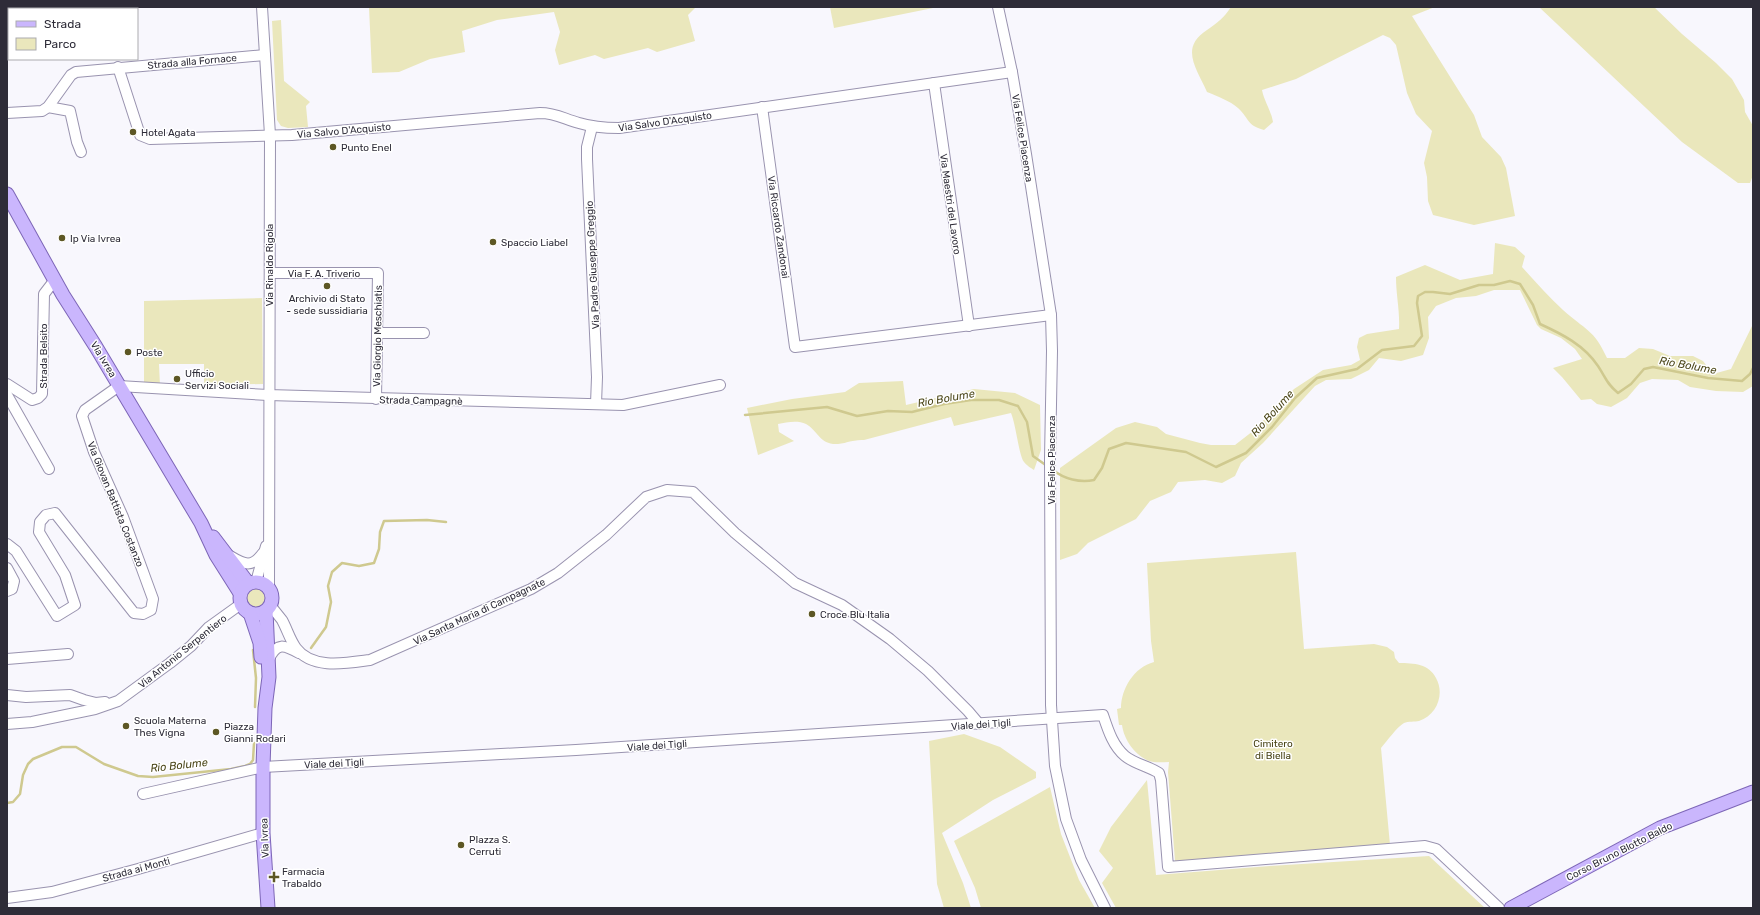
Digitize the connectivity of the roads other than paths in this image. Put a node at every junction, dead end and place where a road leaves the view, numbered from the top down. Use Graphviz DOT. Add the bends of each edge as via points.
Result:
graph roads {
  1 [pos="262,7"];
  2 [pos="998,7"];
  3 [pos="266,55"];
  4 [pos="118,67"];
  5 [pos="1012,72"];
  6 [pos="934,83"];
  7 [pos="48,107"];
  8 [pos="762,108"];
  9 [pos="7,113"];
  10 [pos="592,127"];
  11 [pos="270,135"];
  12 [pos="81,152"];
  13 [pos="7,194"];
  14 [pos="270,273"];
  15 [pos="378,273"];
  16 [pos="54,281"];
  17 [pos="1051,315"];
  18 [pos="969,326"];
  19 [pos="377,333"];
  20 [pos="424,333"];
  21 [pos="7,384"];
  22 [pos="720,385"];
  23 [pos="119,386"];
  24 [pos="7,394"];
  25 [pos="268,395"];
  26 [pos="376,399"];
  27 [pos="596,404"];
  28 [pos="49,469"];
  29 [pos="270,522"];
  30 [pos="202,523"];
  31 [pos="7,544"];
  32 [pos="265,549"];
  33 [pos="229,556"];
  34 [pos="7,568"];
  35 [pos="269,588"];
  36 [pos="7,591"];
  37 [pos="247,595"];
  38 [pos="268,608"];
  39 [pos="68,654"];
  40 [pos="301,654"];
  41 [pos="7,659"];
  42 [pos="269,659"];
  43 [pos="7,695"];
  44 [pos="118,701"];
  45 [pos="265,708"];
  46 [pos="1052,718"];
  47 [pos="7,724"];
  48 [pos="979,724"];
  49 [pos="263,767"];
  50 [pos="1753,792"];
  51 [pos="143,794"];
  52 [pos="263,833"];
  53 [pos="7,898"];
  54 [pos="268,908"];
  55 [pos="1105,908"];
  56 [pos="1499,908"];
  57 [pos="1511,908"];
  1 -- 3 [label="street, Via Rinaldo Rigola"];
  2 -- 5 [label="street, Via Felice Piacenza"];
  3 -- 4 [label="street, Strada alla Fornace"];
  3 -- 11 [label="street, Via Rinaldo Rigola"];
  4 -- 7 [label="street, Strada alla Fornace" via="82,71 71,75"];
  4 -- 11 [label="street" via="140,135 144,137 175,139"];
  5 -- 6 [label="street, Via Salvo D'Acquisto"];
  5 -- 17 [label="street, Via Felice Piacenza"];
  6 -- 8 [label="street, Via Salvo D'Acquisto"];
  6 -- 18 [label="street, Via Maestri del Lavoro"];
  7 -- 9 [label="street" via="42,111"];
  7 -- 12 [label="street" via="70,111"];
  8 -- 10 [label="street, Via Salvo D'Acquisto" via="631,127"];
  8 -- 18 [label="street, Via Riccardo Zandonai" via="795,347"];
  10 -- 11 [label="street, Via Salvo D'Acquisto" via="557,114 540,113"];
  10 -- 27 [label="street, Via Padre Giuseppe Greggio" via="587,146 587,159"];
  11 -- 14 [label="street, Via Rinaldo Rigola"];
  13 -- 16 [label="main road, Via Ivrea"];
  14 -- 15 [label="street, Via F. A. Triverio"];
  14 -- 25 [label="street, Via Rinaldo Rigola"];
  15 -- 19 [label="street, Via Giorgio Meschiatis"];
  16 -- 21 [label="street, Strada Belsito" via="44,294 42,394 32,400"];
  16 -- 23 [label="main road, Via Ivrea"];
  17 -- 18 [label="street"];
  17 -- 46 [label="street, Via Felice Piacenza"];
  19 -- 20 [label="street"];
  19 -- 26 [label="street, Via Giorgio Meschiatis"];
  22 -- 27 [label="street, Strada Campagnè" via="623,405"];
  23 -- 25 [label="street, Strada Campagnè"];
  23 -- 30 [label="main road, Via Ivrea"];
  23 -- 31 [label="street, Via Giovan Battista Costanzo" via="85,410 82,416 153,599 151,610 143,614 134,613 54,513 46,515 40,522 39,532 66,574 75,605 57,616 16,551"];
  24 -- 28 [label="street"];
  25 -- 26 [label="street, Strada Campagnè"];
  25 -- 29 [label="street, Via Rinaldo Rigola"];
  26 -- 27 [label="street, Strada Campagnè"];
  29 -- 32 [label="street, Via Rinaldo Rigola"];
  29 -- 35 [label="street, Via Rinaldo Rigola"];
  30 -- 33 [label="main road, Via Ivrea"];
  30 -- 37 [label="main road, Via Ivrea" via="216,555"];
  32 -- 33 [label="street, Via Ivrea" via="256,562 250,564 241,563"];
  32 -- 37 [label="street, Via Rinaldo Rigola"];
  33 -- 37 [label="main road, Via Ivrea"];
  34 -- 36 [label="street" via="14,581 12,588"];
  35 -- 37 [label="main road" via="265,585"];
  35 -- 38 [label="main road, Via Ivrea" via="272,597"];
  37 -- 38 [label="main road" via="261,614"];
  37 -- 44 [label="street, Via Antonio Serpentiero" via="191,646"];
  37 -- 45 [label="main road, Via Ivrea" via="260,643"];
  38 -- 40 [label="street" via="281,620"];
  38 -- 42 [label="main road, Via Ivrea"];
  39 -- 41 [label="street"];
  40 -- 42 [label="street, Via Santa Maria di Campagnate" via="287,647 280,647 273,650"];
  40 -- 48 [label="street, Via Santa Maria di Campagnate" via="323,662 342,664 370,660 530,590 553,577 606,535 646,497 667,490 693,492 735,533 795,583 842,605 890,639 928,671"];
  42 -- 45 [label="main road, Via Ivrea"];
  43 -- 44 [label="street" via="70,695 96,703"];
  44 -- 47 [label="street, Via Antonio Serpentiero" via="95,709 32,722"];
  45 -- 49 [label="main road, Via Ivrea"];
  46 -- 48 [label="street, Viale dei Tigli"];
  46 -- 55 [label="street, Via Felice Piacenza" via="1055,766 1066,819 1081,860"];
  46 -- 56 [label="street, Viale dei Tigli" via="1103,715 1108,732 1125,756 1159,773 1168,866 1424,846 1436,849"];
  48 -- 49 [label="street, Viale dei Tigli"];
  49 -- 51 [label="street"];
  49 -- 52 [label="main road, Via Ivrea"];
  50 -- 57 [label="main road, Corso Bruno Blotto Baldo" via="1660,828"];
  52 -- 53 [label="street, Strada ai Monti" via="52,892"];
  52 -- 54 [label="main road, Via Ivrea"];
}
